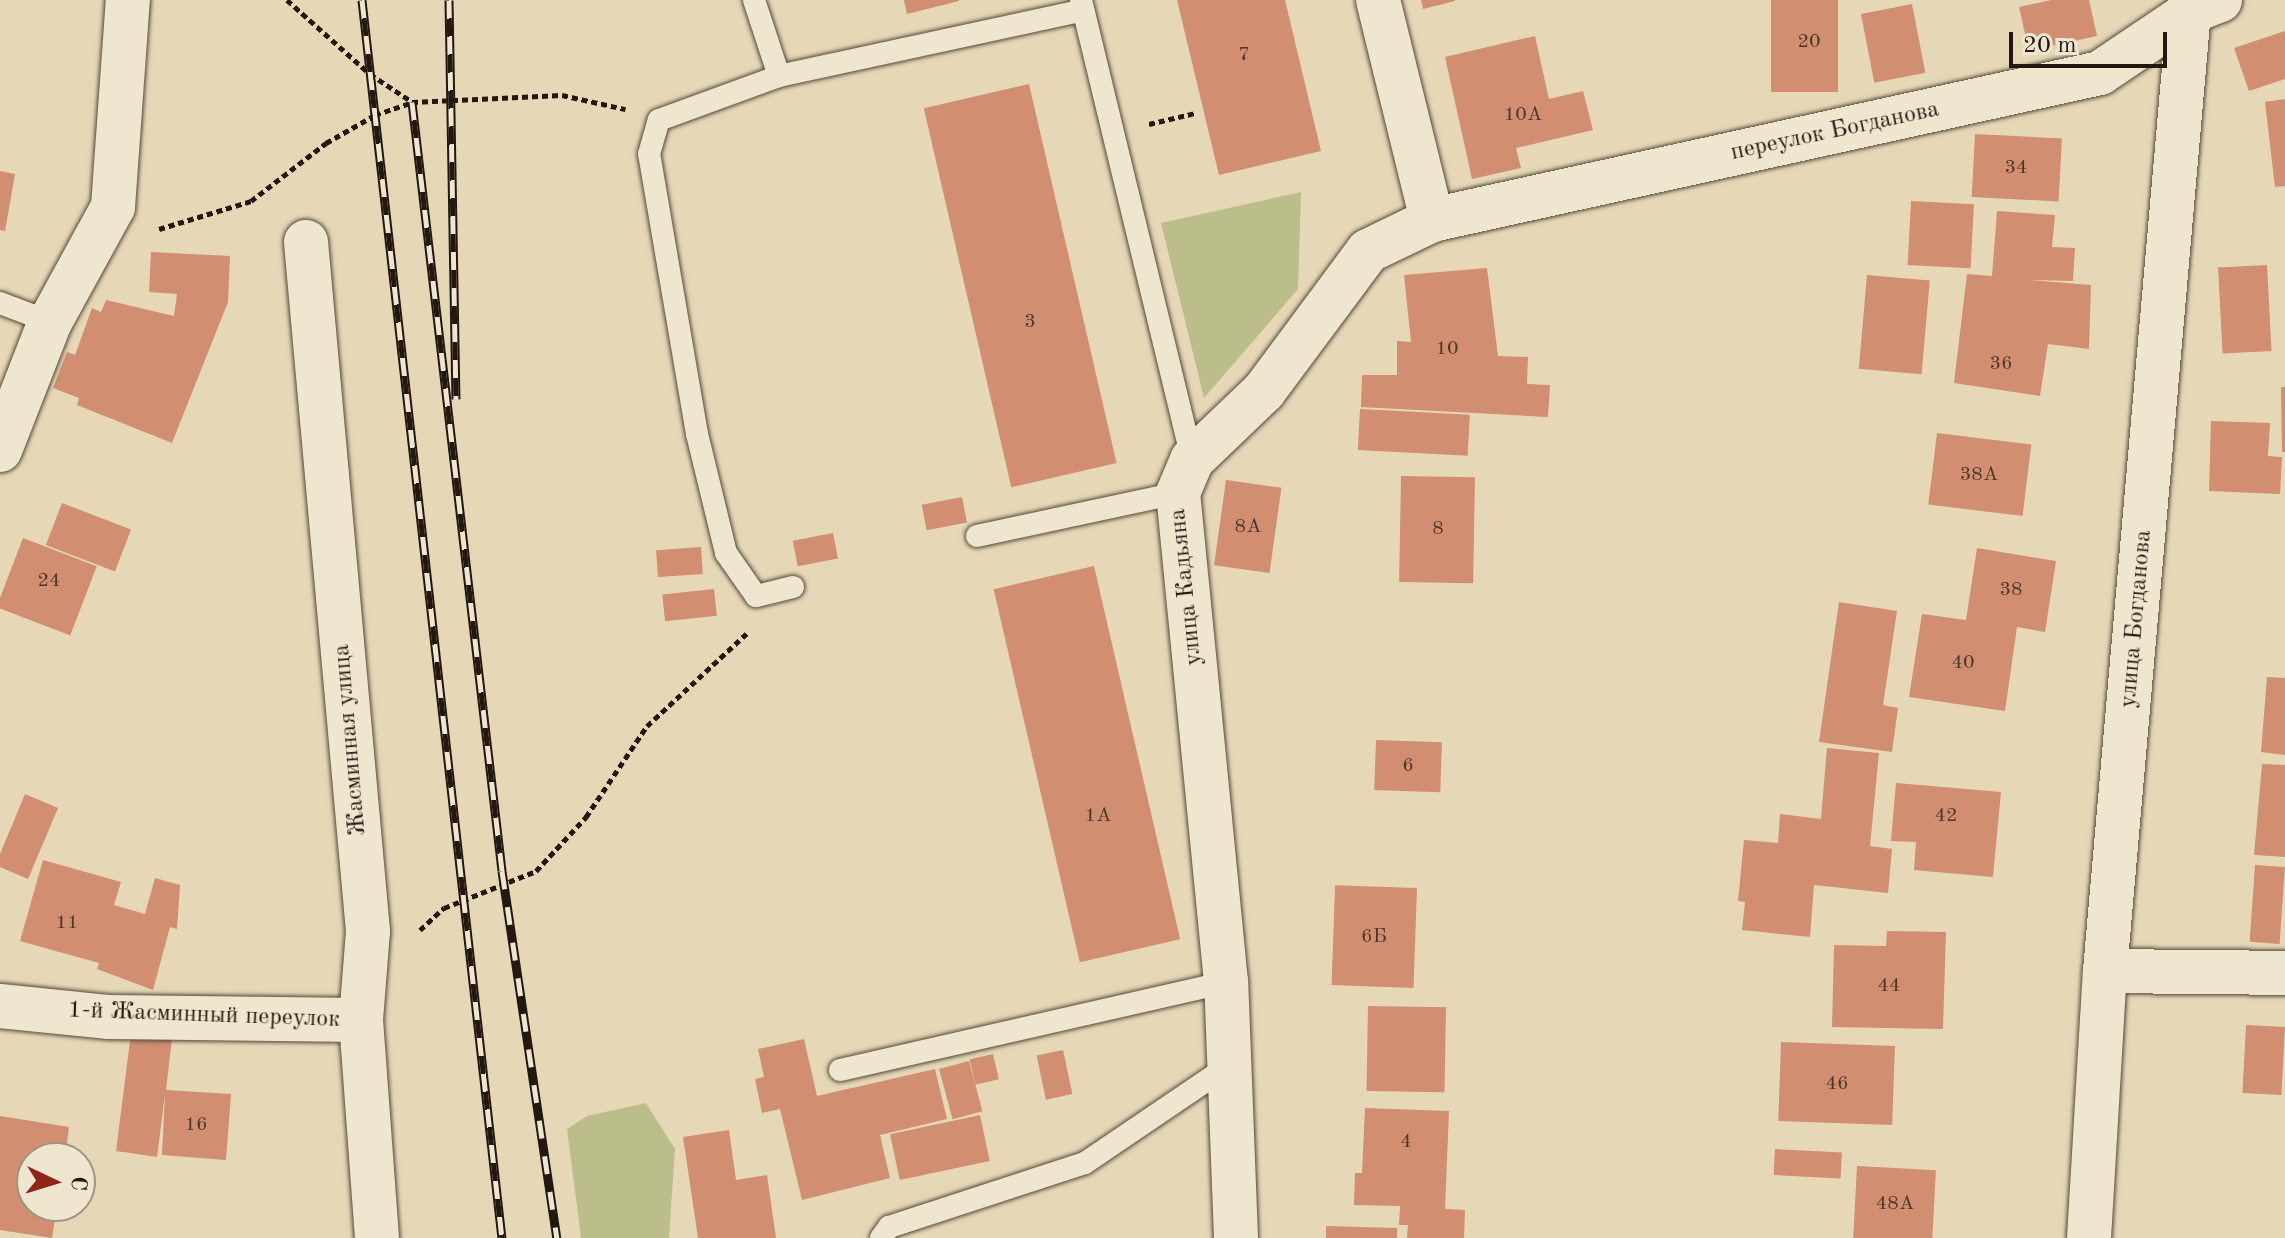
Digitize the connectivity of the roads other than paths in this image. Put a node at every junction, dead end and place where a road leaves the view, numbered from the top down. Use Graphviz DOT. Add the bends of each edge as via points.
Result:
graph roads {
  1 [pos="128,0"];
  2 [pos="754,0"];
  3 [pos="1378,0"];
  4 [pos="2201,4"];
  5 [pos="1082,5"];
  6 [pos="779,76"];
  7 [pos="1432,220"];
  8 [pos="306,242"];
  9 [pos="0,303"];
  10 [pos="50,322"];
  11 [pos="0,450"];
  12 [pos="1185,477"];
  13 [pos="977,536"];
  14 [pos="793,587"];
  15 [pos="2105,971"];
  16 [pos="2285,973"];
  17 [pos="1226,982"];
  18 [pos="0,1006"];
  19 [pos="361,1020"];
  20 [pos="1231,1064"];
  21 [pos="840,1070"];
  22 [pos="377,1238"];
  23 [pos="881,1238"];
  24 [pos="1236,1238"];
  25 [pos="2089,1238"];
  1 -- 10 [label="street" via="113,207"];
  2 -- 6 [label="lane"];
  3 -- 7 [label="street"];
  4 -- 7 [label="street, переулок Богданова" via="2100,73"];
  4 -- 15 [label="street, улица Богданова"];
  5 -- 6 [label="lane"];
  5 -- 12 [label="lane"];
  6 -- 14 [label="lane" via="659,120 649,154 697,434 726,553 756,596"];
  7 -- 12 [label="street" via="1368,251 1264,391"];
  8 -- 19 [label="street, Жасминная улица" via="368,931"];
  9 -- 10 [label="lane"];
  10 -- 11 [label="street"];
  12 -- 13 [label="lane"];
  12 -- 17 [label="street, улица Кадьяна"];
  15 -- 16 [label="street"];
  15 -- 25 [label="street, улица Богданова"];
  17 -- 20 [label="street, улица Кадьяна"];
  17 -- 21 [label="lane"];
  18 -- 19 [label="street, 1-й Жасминный переулок" via="109,1017"];
  19 -- 22 [label="street, Жасминная улица"];
  20 -- 23 [label="lane" via="1085,1163 889,1227"];
  20 -- 24 [label="street, улица Кадьяна"];
}
